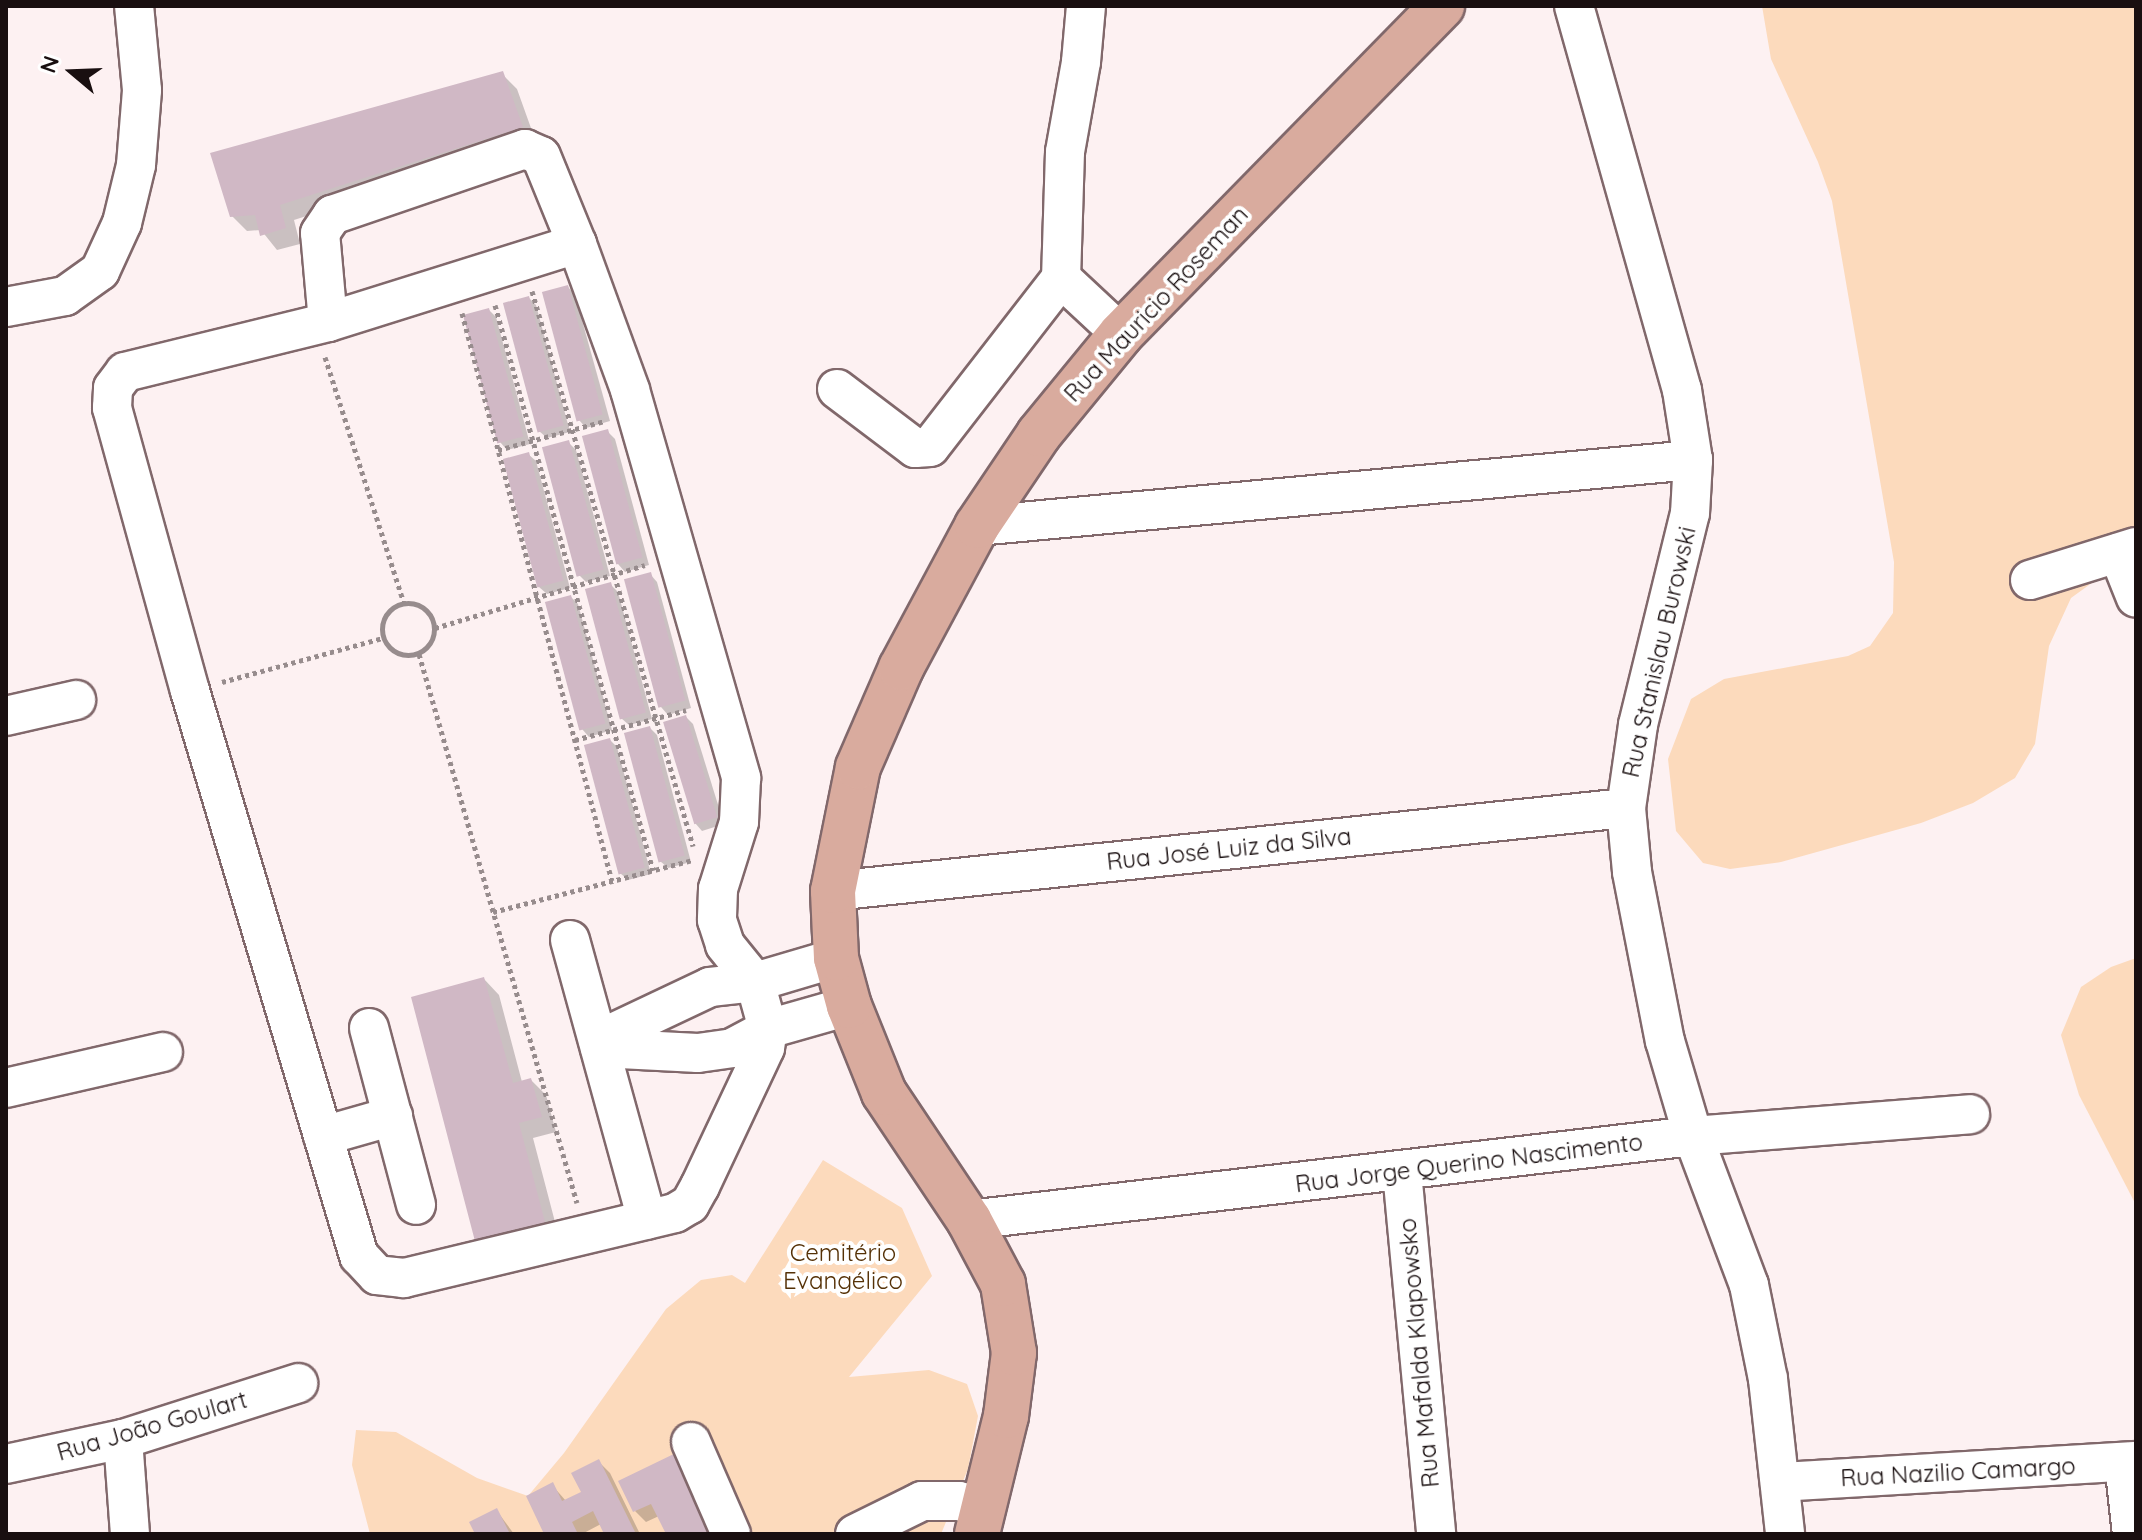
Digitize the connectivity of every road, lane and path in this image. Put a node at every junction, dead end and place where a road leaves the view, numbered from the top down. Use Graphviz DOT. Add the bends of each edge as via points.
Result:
graph roads {
  1 [pos="134,6"];
  2 [pos="1086,6"];
  3 [pos="1442,6"];
  4 [pos="1574,6"];
  5 [pos="577,244"];
  6 [pos="523,261"];
  7 [pos="486,272"];
  8 [pos="1061,278"];
  9 [pos="6,307"];
  10 [pos="460,307"];
  11 [pos="321,324"];
  12 [pos="1121,334"];
  13 [pos="837,389"];
  14 [pos="637,414"];
  15 [pos="572,429"];
  16 [pos="533,440"];
  17 [pos="498,450"];
  18 [pos="1693,460"];
  19 [pos="977,526"];
  20 [pos="2127,550"];
  21 [pos="677,555"];
  22 [pos="614,575"];
  23 [pos="2030,580"];
  24 [pos="574,586"];
  25 [pos="537,597"];
  26 [pos="2136,598"];
  27 [pos="404,603"];
  28 [pos="435,628"];
  29 [pos="383,638"];
  30 [pos="419,654"];
  31 [pos="190,691"];
  32 [pos="76,700"];
  33 [pos="719,701"];
  34 [pos="6,716"];
  35 [pos="656,718"];
  36 [pos="614,730"];
  37 [pos="575,740"];
  38 [pos="1626,808"];
  39 [pos="653,870"];
  40 [pos="612,881"];
  41 [pos="833,891"];
  42 [pos="493,912"];
  43 [pos="570,940"];
  44 [pos="836,958"];
  45 [pos="755,982"];
  46 [pos="684,997"];
  47 [pos="849,1006"];
  48 [pos="369,1028"];
  49 [pos="768,1029"];
  50 [pos="599,1044"];
  51 [pos="163,1052"];
  52 [pos="698,1053"];
  53 [pos="6,1088"];
  54 [pos="1970,1114"];
  55 [pos="393,1116"];
  56 [pos="323,1136"];
  57 [pos="1693,1136"];
  58 [pos="1402,1172"];
  59 [pos="416,1205"];
  60 [pos="647,1220"];
  61 [pos="969,1220"];
  62 [pos="586,1235"];
  63 [pos="298,1383"];
  64 [pos="123,1439"];
  65 [pos="691,1442"];
  66 [pos="2130,1462"];
  67 [pos="6,1464"];
  68 [pos="1780,1482"];
  69 [pos="980,1521"];
  70 [pos="130,1534"];
  71 [pos="731,1534"];
  72 [pos="855,1534"];
  73 [pos="1436,1534"];
  74 [pos="1785,1534"];
  75 [pos="2132,1534"];
  1 -- 9 [label="street" via="142,90 136,165 122,223 100,271 65,296"];
  2 -- 8 [label="street" via="1065,152"];
  3 -- 12 [label="main road, Rua Mauricio Roseman"];
  4 -- 18 [label="street, Rua Stanislau Burowski" via="1682,390"];
  5 -- 6 [label="street"];
  5 -- 11 [label="street" via="541,156 525,149 332,215 320,233"];
  5 -- 14 [label="street"];
  6 -- 7 [label="street"];
  6 -- 15 [label="path"];
  7 -- 11 [label="street"];
  7 -- 16 [label="path"];
  8 -- 12 [label="street"];
  8 -- 13 [label="street" via="930,447 915,448"];
  10 -- 17 [label="path"];
  11 -- 27 [label="path"];
  11 -- 31 [label="street" via="125,372 113,388 112,408"];
  12 -- 19 [label="main road, Rua Mauricio Roseman" via="1039,434"];
  14 -- 15 [label="path"];
  14 -- 21 [label="street"];
  15 -- 16 [label="path"];
  15 -- 22 [label="path"];
  16 -- 17 [label="path"];
  16 -- 24 [label="path"];
  17 -- 25 [label="path"];
  18 -- 19 [label="street"];
  18 -- 38 [label="street, Rua Stanislau Burowski" via="1690,513 1638,725"];
  19 -- 41 [label="main road, Rua Mauricio Roseman" via="901,668 858,767"];
  20 -- 23 [label="street"];
  20 -- 26 [label="street"];
  21 -- 22 [label="path"];
  21 -- 33 [label="street"];
  22 -- 24 [label="path"];
  22 -- 35 [label="path"];
  24 -- 25 [label="path"];
  24 -- 36 [label="path"];
  25 -- 28 [label="path"];
  25 -- 37 [label="path"];
  27 -- 28 [label="path" via="425,608"];
  27 -- 29 [label="path" via="384,620"];
  28 -- 30 [label="path"];
  29 -- 30 [label="path" via="397,653"];
  29 -- 31 [label="path"];
  30 -- 42 [label="path"];
  31 -- 56 [label="street"];
  32 -- 34 [label="street"];
  33 -- 35 [label="path"];
  33 -- 45 [label="street" via="741,778 742,800 718,889 717,920 725,945"];
  35 -- 36 [label="path"];
  35 -- 39 [label="path" via="697,859"];
  36 -- 37 [label="path"];
  36 -- 39 [label="path"];
  37 -- 40 [label="path"];
  38 -- 41 [label="street, Rua José Luiz da Silva"];
  38 -- 57 [label="street, Rua Stanislau Burowski" via="1632,872 1665,1041"];
  39 -- 40 [label="path"];
  40 -- 42 [label="path"];
  41 -- 44 [label="main road, Rua Mauricio Roseman"];
  42 -- 62 [label="path"];
  43 -- 50 [label="street"];
  44 -- 45 [label="street"];
  44 -- 47 [label="main road, Rua Mauricio Roseman"];
  45 -- 46 [label="street" via="710,987"];
  45 -- 49 [label="street"];
  46 -- 50 [label="street"];
  46 -- 52 [label="street"];
  47 -- 49 [label="street"];
  47 -- 61 [label="main road, Rua Mauricio Roseman" via="884,1093"];
  48 -- 55 [label="street"];
  49 -- 52 [label="street" via="732,1048"];
  49 -- 60 [label="street" via="760,1064 690,1204"];
  50 -- 52 [label="street"];
  50 -- 60 [label="street"];
  51 -- 53 [label="street"];
  54 -- 57 [label="street, Rua Jorge Querino Nascimento"];
  55 -- 56 [label="street"];
  55 -- 59 [label="street"];
  56 -- 62 [label="street" via="359,1256 377,1275 404,1278"];
  57 -- 58 [label="street, Rua Jorge Querino Nascimento"];
  57 -- 68 [label="street, Rua Stanislau Burowski" via="1749,1285 1768,1379"];
  58 -- 61 [label="street, Rua Jorge Querino Nascimento"];
  58 -- 73 [label="street, Rua Mafalda Klapowsko"];
  60 -- 62 [label="street"];
  61 -- 69 [label="main road, Rua Mauricio Roseman" via="1003,1284 1014,1353 1006,1416"];
  63 -- 64 [label="street, Rua João Goulart"];
  64 -- 67 [label="street, Rua João Goulart"];
  64 -- 70 [label="street"];
  65 -- 71 [label="street"];
  66 -- 68 [label="street, Rua Nazilio Camargo"];
  66 -- 75 [label="street"];
  68 -- 74 [label="street, Rua Stanislau Burowski"];
  69 -- 72 [label="street" via="959,1501 922,1501"];
}
